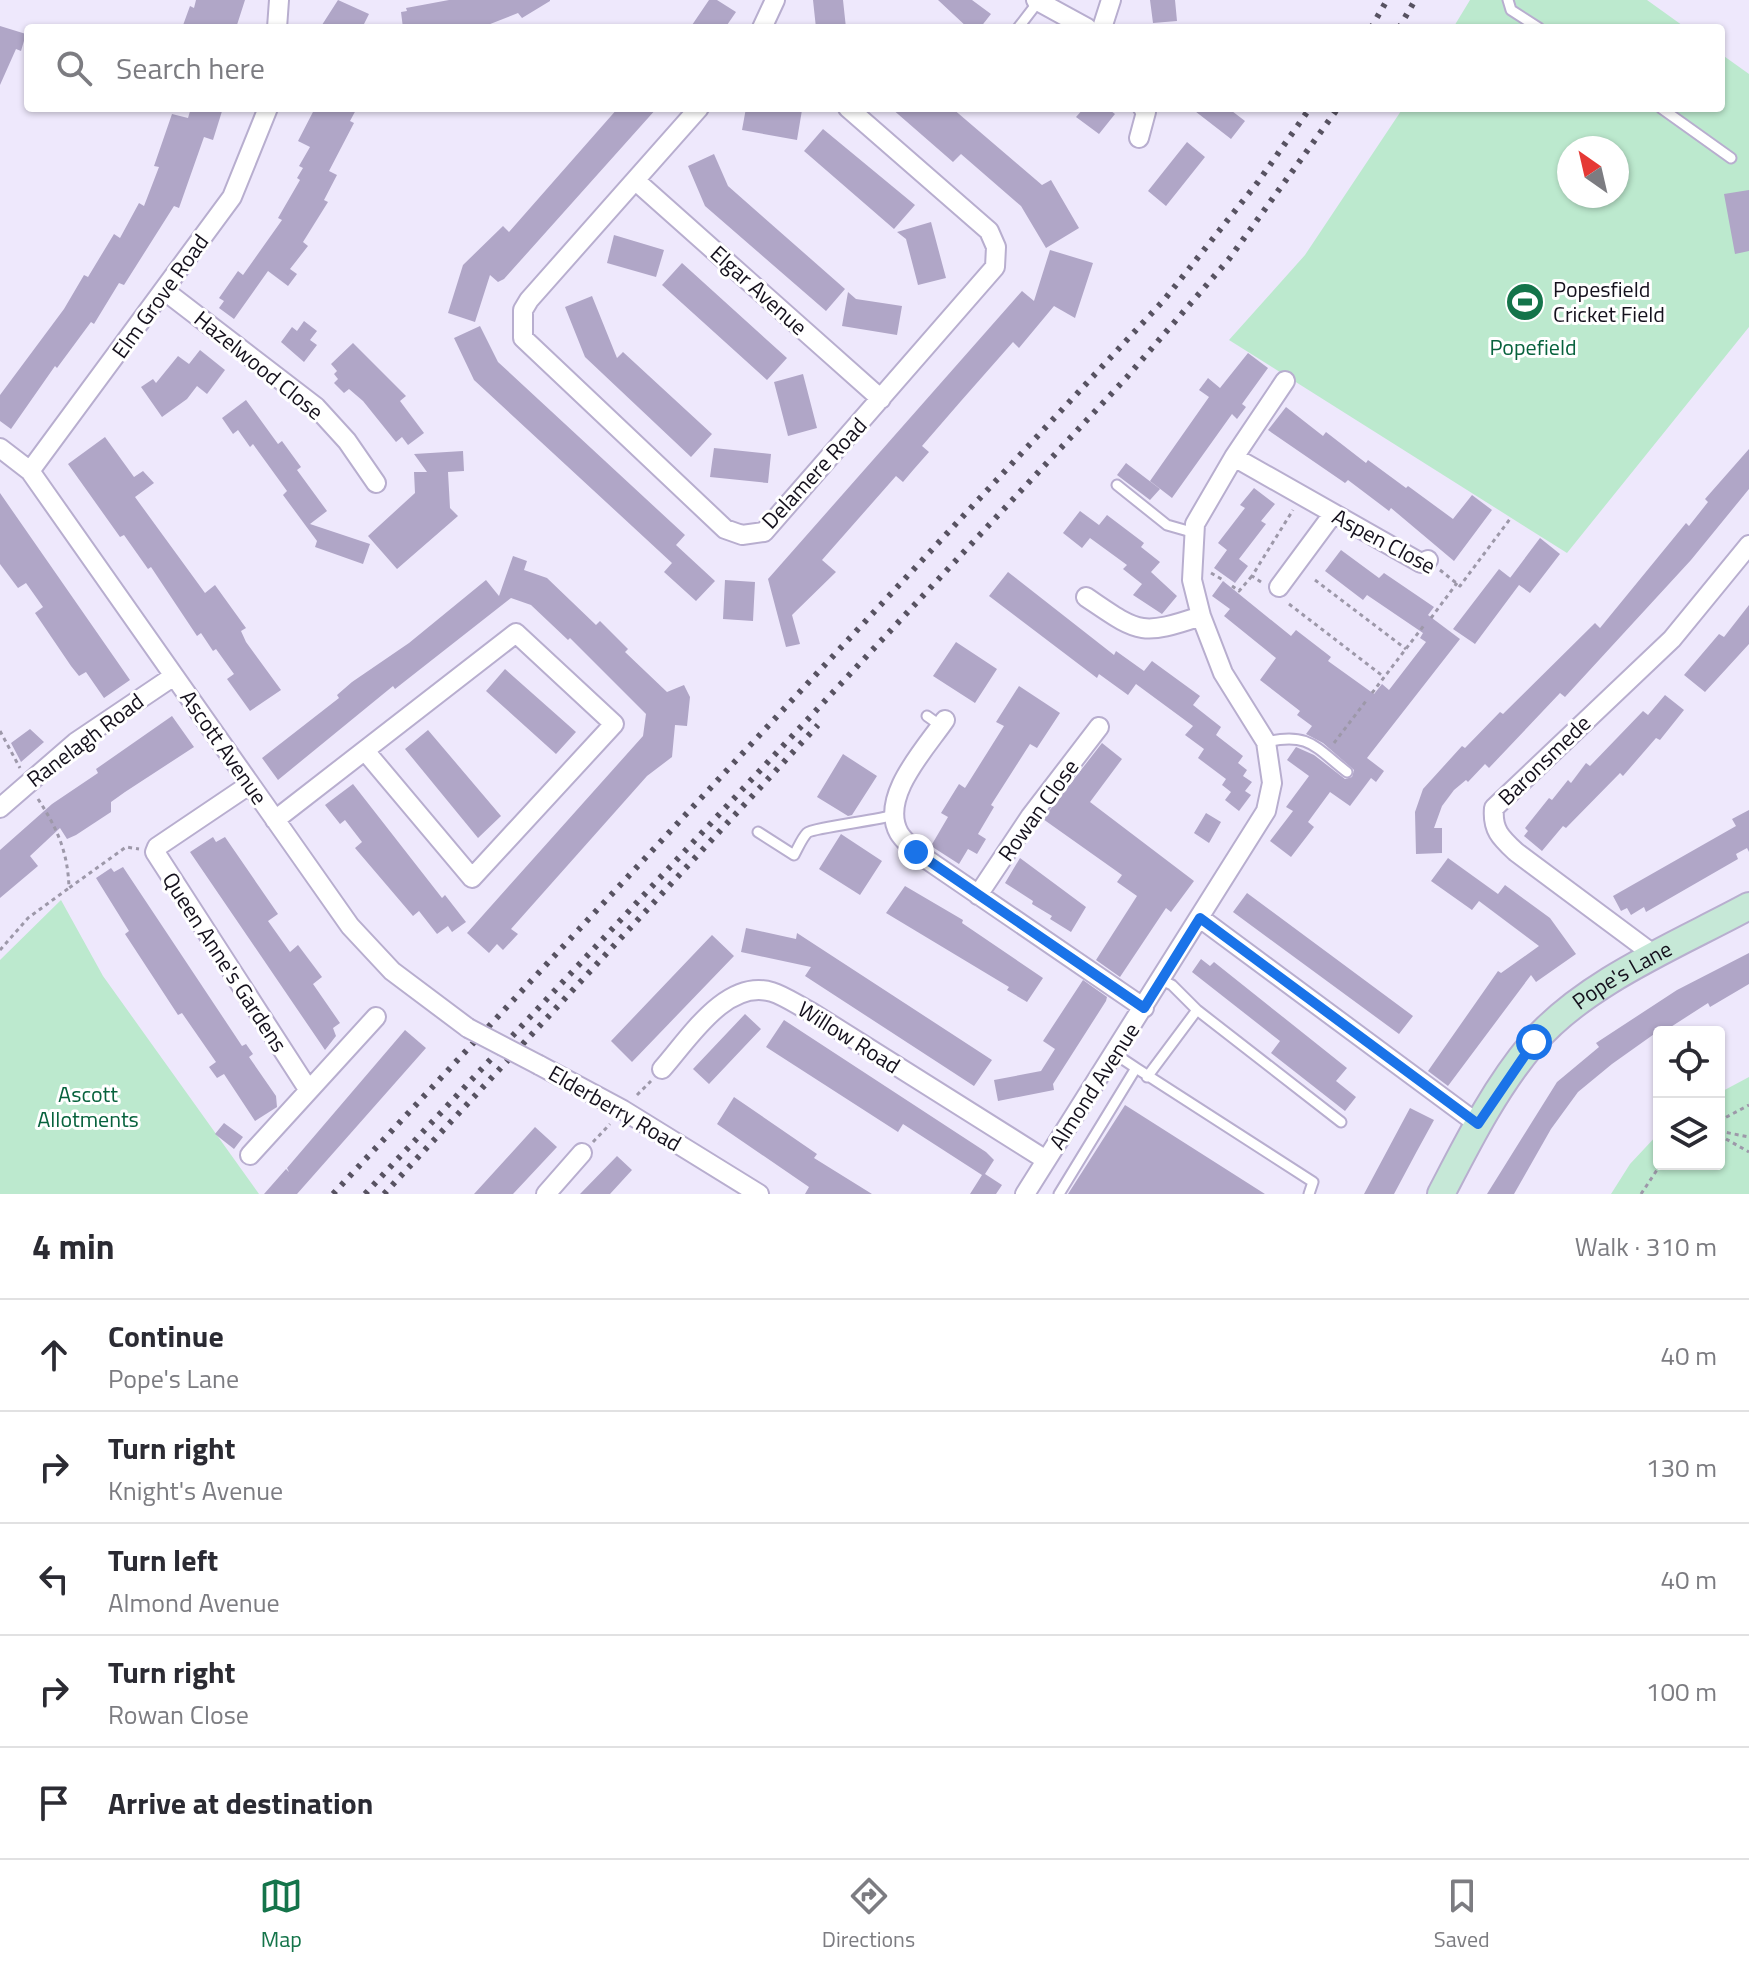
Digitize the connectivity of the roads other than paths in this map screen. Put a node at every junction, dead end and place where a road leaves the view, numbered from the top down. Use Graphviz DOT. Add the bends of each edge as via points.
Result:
graph roads {
  1 [pos="279,0"];
  2 [pos="775,0"];
  3 [pos="1111,0"];
  4 [pos="1508,0"];
  5 [pos="1037,1"];
  6 [pos="277,24"];
  7 [pos="764,24"];
  8 [pos="1021,24"];
  9 [pos="1080,24"];
  10 [pos="1103,24"];
  11 [pos="1533,24"];
  12 [pos="266,112"];
  13 [pos="696,112"];
  14 [pos="853,112"];
  15 [pos="1146,112"];
  16 [pos="1667,112"];
  17 [pos="1139,138"];
  18 [pos="1731,158"];
  19 [pos="636,181"];
  20 [pos="165,291"];
  21 [pos="1285,381"];
  22 [pos="881,399"];
  23 [pos="0,448"];
  24 [pos="1234,457"];
  25 [pos="30,471"];
  26 [pos="376,483"];
  27 [pos="1117,485"];
  28 [pos="1333,514"];
  29 [pos="1195,533"];
  30 [pos="1749,545"];
  31 [pos="1428,560"];
  32 [pos="1277,592"];
  33 [pos="1086,597"];
  34 [pos="1201,616"];
  35 [pos="174,676"];
  36 [pos="937,720"];
  37 [pos="1099,727"];
  38 [pos="1266,742"];
  39 [pos="366,752"];
  40 [pos="1347,772"];
  41 [pos="249,785"];
  42 [pos="0,808"];
  43 [pos="894,815"];
  44 [pos="275,820"];
  45 [pos="758,832"];
  46 [pos="978,895"];
  47 [pos="1749,906"];
  48 [pos="1200,918"];
  49 [pos="1657,957"];
  50 [pos="1161,980"];
  51 [pos="1144,1008"];
  52 [pos="1197,1010"];
  53 [pos="376,1017"];
  54 [pos="468,1028"];
  55 [pos="1115,1054"];
  56 [pos="1136,1068"];
  57 [pos="662,1069"];
  58 [pos="1147,1077"];
  59 [pos="308,1089"];
  60 [pos="1341,1122"];
  61 [pos="1478,1124"];
  62 [pos="582,1153"];
  63 [pos="250,1155"];
  64 [pos="1046,1160"];
  65 [pos="546,1194"];
  66 [pos="759,1194"];
  67 [pos="1025,1194"];
  68 [pos="1059,1194"];
  69 [pos="1309,1194"];
  70 [pos="1441,1194"];
  1 -- 6 [label="street"];
  2 -- 7 [label="street"];
  3 -- 10 [label="street"];
  4 -- 11 [label="lane" via="1511,10"];
  5 -- 8 [label="lane"];
  5 -- 9 [label="street"];
  12 -- 20 [label="street, Elm Grove Road" via="232,197"];
  13 -- 19 [label="street, Delamere Road"];
  14 -- 22 [label="street, Delamere Road" via="989,231 996,247 995,267"];
  15 -- 17 [label="street"];
  16 -- 18 [label="lane"];
  19 -- 22 [label="street, Elgar Avenue"];
  19 -- 22 [label="street, Delamere Road" via="529,300 523,310 523,338 725,529 742,535 764,532"];
  20 -- 25 [label="street, Elm Grove Road"];
  20 -- 26 [label="street, Hazelwood Close" via="316,407"];
  21 -- 24 [label="street, Almond Avenue"];
  23 -- 25 [label="street, Ascott Avenue"];
  24 -- 28 [label="street, Aspen Close"];
  24 -- 29 [label="street, Almond Avenue" via="1195,524"];
  25 -- 35 [label="street, Ascott Avenue"];
  27 -- 29 [label="lane" via="1167,525"];
  28 -- 31 [label="street, Aspen Close" via="1421,563"];
  28 -- 32 [label="street"];
  29 -- 34 [label="street, Almond Avenue" via="1192,580"];
  30 -- 49 [label="street, Baronsmede" via="1672,639 1494,808 1492,823 1516,852"];
  33 -- 34 [label="street" via="1133,628 1158,630"];
  34 -- 38 [label="street, Almond Avenue" via="1223,673"];
  35 -- 41 [label="street, Ascott Avenue"];
  35 -- 42 [label="street, Ranelagh Road" via="76,742"];
  36 -- 43 [label="street" via="907,762"];
  37 -- 46 [label="street, Rowan Close"];
  38 -- 40 [label="lane" via="1291,736 1308,742"];
  38 -- 48 [label="street, Almond Avenue" via="1272,783 1266,811"];
  39 -- 39 [label="street" via="516,633 614,724 472,878"];
  39 -- 44 [label="street"];
  41 -- 44 [label="street, Ascott Avenue"];
  41 -- 59 [label="street, Queen Anne's Gardens" via="155,852"];
  43 -- 45 [label="lane" via="856,825 820,826 808,832 794,855"];
  43 -- 46 [label="street" via="899,832 916,852"];
  44 -- 54 [label="street, Ascott Avenue" via="370,949"];
  46 -- 51 [label="street"];
  47 -- 49 [label="main road, Pope's Lane"];
  48 -- 50 [label="street, Almond Avenue"];
  48 -- 61 [label="street"];
  49 -- 61 [label="main road, Pope's Lane" via="1561,1015 1534,1042"];
  50 -- 51 [label="street, Almond Avenue"];
  50 -- 52 [label="lane"];
  51 -- 55 [label="street, Almond Avenue"];
  52 -- 58 [label="lane"];
  52 -- 60 [label="lane"];
  53 -- 59 [label="street"];
  54 -- 66 [label="street, Elderberry Road, bridge" via="623,1110"];
  55 -- 56 [label="lane"];
  55 -- 64 [label="street, Almond Avenue"];
  56 -- 58 [label="lane"];
  56 -- 68 [label="lane"];
  57 -- 64 [label="street, Willow Road" via="718,1007 742,992 771,991"];
  58 -- 69 [label="lane" via="1313,1182"];
  59 -- 63 [label="street"];
  61 -- 70 [label="main road, Pope's Lane"];
  62 -- 65 [label="street"];
  64 -- 67 [label="street, Almond Avenue"];
}
